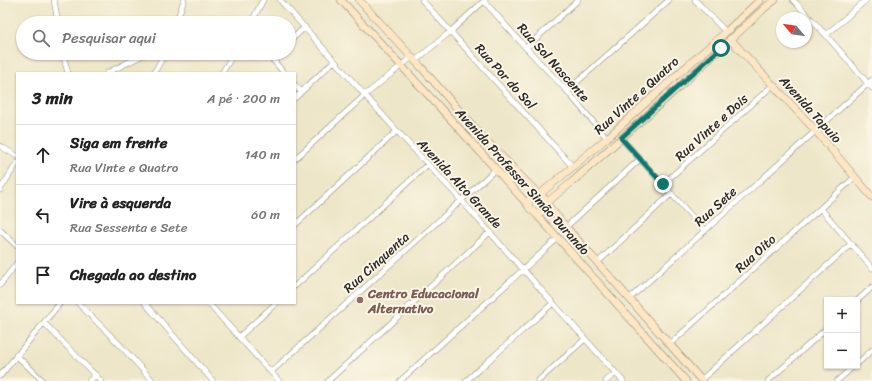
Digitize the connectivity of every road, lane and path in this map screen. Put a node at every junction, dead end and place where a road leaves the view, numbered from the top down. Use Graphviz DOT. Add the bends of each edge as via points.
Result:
graph roads {
  1 [pos="54,0"];
  2 [pos="184,0"];
  3 [pos="263,0"];
  4 [pos="280,0"];
  5 [pos="340,0"];
  6 [pos="359,0"];
  7 [pos="422,0"];
  8 [pos="484,0"];
  9 [pos="578,0"];
  10 [pos="669,0"];
  11 [pos="695,0"];
  12 [pos="760,0"];
  13 [pos="775,0"];
  14 [pos="792,0"];
  15 [pos="866,0"];
  16 [pos="57,16"];
  17 [pos="178,16"];
  18 [pos="255,16"];
  19 [pos="295,16"];
  20 [pos="296,17"];
  21 [pos="305,27"];
  22 [pos="451,31"];
  23 [pos="726,32"];
  24 [pos="296,35"];
  25 [pos="826,35"];
  26 [pos="730,39"];
  27 [pos="715,41"];
  28 [pos="526,48"];
  29 [pos="721,48"];
  30 [pos="414,59"];
  31 [pos="65,60"];
  32 [pos="133,60"];
  33 [pos="161,60"];
  34 [pos="230,60"];
  35 [pos="273,60"];
  36 [pos="334,60"];
  37 [pos="402,65"];
  38 [pos="68,72"];
  39 [pos="109,72"];
  40 [pos="155,72"];
  41 [pos="223,72"];
  42 [pos="283,72"];
  43 [pos="870,82"];
  44 [pos="773,85"];
  45 [pos="296,86"];
  46 [pos="872,88"];
  47 [pos="568,91"];
  48 [pos="301,92"];
  49 [pos="365,95"];
  50 [pos="296,97"];
  51 [pos="815,130"];
  52 [pos="397,131"];
  53 [pos="607,138"];
  54 [pos="621,138"];
  55 [pos="0,146"];
  56 [pos="16,155"];
  57 [pos="296,158"];
  58 [pos="640,159"];
  59 [pos="428,164"];
  60 [pos="16,165"];
  61 [pos="573,167"];
  62 [pos="496,169"];
  63 [pos="514,169"];
  64 [pos="565,174"];
  65 [pos="855,177"];
  66 [pos="572,182"];
  67 [pos="663,184"];
  68 [pos="0,190"];
  69 [pos="671,194"];
  70 [pos="540,195"];
  71 [pos="872,197"];
  72 [pos="461,200"];
  73 [pos="546,203"];
  74 [pos="528,205"];
  75 [pos="821,209"];
  76 [pos="535,213"];
  77 [pos="296,225"];
  78 [pos="566,227"];
  79 [pos="0,230"];
  80 [pos="705,231"];
  81 [pos="490,232"];
  82 [pos="558,238"];
  83 [pos="851,244"];
  84 [pos="16,245"];
  85 [pos="597,263"];
  86 [pos="16,264"];
  87 [pos="872,268"];
  88 [pos="522,269"];
  89 [pos="0,285"];
  90 [pos="296,285"];
  91 [pos="872,287"];
  92 [pos="630,298"];
  93 [pos="860,298"];
  94 [pos="553,303"];
  95 [pos="59,304"];
  96 [pos="79,304"];
  97 [pos="146,304"];
  98 [pos="210,304"];
  99 [pos="275,304"];
  100 [pos="44,323"];
  101 [pos="824,331"];
  102 [pos="239,337"];
  103 [pos="585,339"];
  104 [pos="670,344"];
  105 [pos="872,350"];
  106 [pos="16,355"];
  107 [pos="860,361"];
  108 [pos="851,369"];
  109 [pos="271,372"];
  110 [pos="616,373"];
  111 [pos="96,375"];
  112 [pos="0,376"];
  113 [pos="42,381"];
  114 [pos="89,381"];
  115 [pos="101,381"];
  116 [pos="153,381"];
  117 [pos="213,381"];
  118 [pos="278,381"];
  119 [pos="328,381"];
  120 [pos="400,381"];
  121 [pos="466,381"];
  122 [pos="538,381"];
  123 [pos="606,381"];
  124 [pos="623,381"];
  125 [pos="686,381"];
  126 [pos="702,381"];
  127 [pos="768,381"];
  128 [pos="837,381"];
  1 -- 16 [label="street"];
  2 -- 17 [label="street"];
  3 -- 18 [label="street"];
  4 -- 19 [label="street, Avenida Alto Grande"];
  5 -- 37 [label="street, Avenida Professor Simão Durando"];
  6 -- 30 [label="street, Avenida Professor Simão Durando"];
  7 -- 22 [label="street, Rua Por do Sol"];
  8 -- 22 [label="street"];
  8 -- 28 [label="street, Rua Sol Nascente"];
  9 -- 28 [label="street"];
  10 -- 47 [label="street"];
  11 -- 23 [label="street"];
  12 -- 23 [label="street, Rua Vinte e Quatro"];
  13 -- 26 [label="street, Rua Vinte e Quatro"];
  14 -- 25 [label="street"];
  15 -- 25 [label="street"];
  20 -- 21 [label="street, Avenida Alto Grande"];
  21 -- 24 [label="street"];
  21 -- 36 [label="street, Avenida Alto Grande"];
  22 -- 30 [label="street"];
  22 -- 61 [label="street, Rua Por do Sol"];
  23 -- 27 [label="street, Rua Vinte e Quatro"];
  25 -- 43 [label="street"];
  26 -- 29 [label="street, Rua Vinte e Quatro"];
  26 -- 44 [label="street, Avenida Tapuio"];
  27 -- 29 [label="street"];
  27 -- 53 [label="street, Rua Vinte e Quatro"];
  28 -- 47 [label="street, Rua Sol Nascente"];
  29 -- 54 [label="street, Rua Vinte e Quatro"];
  30 -- 37 [label="street"];
  30 -- 63 [label="street, Avenida Professor Simão Durando"];
  31 -- 38 [label="street"];
  32 -- 39 [label="street"];
  33 -- 40 [label="street"];
  34 -- 41 [label="street"];
  35 -- 42 [label="street"];
  36 -- 48 [label="street"];
  36 -- 49 [label="street, Avenida Alto Grande"];
  37 -- 49 [label="street"];
  37 -- 62 [label="street, Avenida Professor Simão Durando"];
  43 -- 46 [label="street"];
  43 -- 51 [label="street, Rua Sete"];
  44 -- 51 [label="street, Avenida Tapuio"];
  44 -- 67 [label="street, Rua Vinte e Dois"];
  45 -- 48 [label="street"];
  47 -- 53 [label="street, Rua Sol Nascente"];
  48 -- 50 [label="street"];
  49 -- 52 [label="street, Avenida Alto Grande"];
  49 -- 57 [label="street"];
  51 -- 65 [label="street, Avenida Tapuio"];
  51 -- 80 [label="street, Rua Sete"];
  52 -- 59 [label="street, Avenida Alto Grande"];
  52 -- 77 [label="street"];
  53 -- 61 [label="street, Rua Vinte e Quatro"];
  54 -- 58 [label="street"];
  54 -- 66 [label="street, Rua Vinte e Quatro"];
  55 -- 56 [label="street"];
  58 -- 67 [label="street"];
  58 -- 78 [label="street"];
  59 -- 72 [label="street, Avenida Alto Grande"];
  59 -- 90 [label="street"];
  60 -- 68 [label="street"];
  61 -- 64 [label="street, Rua Vinte e Quatro"];
  62 -- 63 [label="street" via="505,164"];
  62 -- 72 [label="street, Rua Cinquenta"];
  62 -- 74 [label="street, Avenida Professor Simão Durando"];
  63 -- 70 [label="street, Avenida Professor Simão Durando"];
  64 -- 66 [label="street"];
  64 -- 70 [label="street, Rua Vinte e Quatro"];
  65 -- 71 [label="street, Avenida Tapuio"];
  65 -- 75 [label="street, Rua Oito"];
  66 -- 73 [label="street, Rua Vinte e Quatro"];
  67 -- 69 [label="street"];
  69 -- 80 [label="street"];
  69 -- 85 [label="street"];
  70 -- 73 [label="street, Avenida Professor Simão Durando"];
  70 -- 74 [label="street, Rua Vinte e Quatro" via="531,197"];
  72 -- 81 [label="street, Avenida Alto Grande"];
  72 -- 109 [label="street, Rua Cinquenta"];
  73 -- 76 [label="street, Rua Vinte e Quatro" via="543,211"];
  73 -- 78 [label="street, Avenida Professor Simão Durando"];
  74 -- 76 [label="street, Avenida Professor Simão Durando"];
  75 -- 83 [label="street"];
  75 -- 104 [label="street, Rua Oito"];
  76 -- 82 [label="street, Avenida Professor Simão Durando"];
  78 -- 85 [label="street, Avenida Professor Simão Durando"];
  79 -- 84 [label="street"];
  80 -- 92 [label="street, Rua Sete"];
  81 -- 88 [label="street, Avenida Alto Grande"];
  81 -- 119 [label="street"];
  82 -- 88 [label="street"];
  82 -- 125 [label="street, Avenida Professor Simão Durando"];
  83 -- 87 [label="street"];
  83 -- 126 [label="street"];
  85 -- 92 [label="street, Avenida Professor Simão Durando"];
  86 -- 89 [label="street"];
  88 -- 94 [label="street, Avenida Alto Grande"];
  88 -- 120 [label="street"];
  91 -- 93 [label="street"];
  92 -- 104 [label="street, Avenida Professor Simão Durando"];
  94 -- 103 [label="street, Avenida Alto Grande"];
  94 -- 121 [label="street"];
  95 -- 100 [label="street"];
  96 -- 116 [label="street"];
  97 -- 117 [label="street"];
  98 -- 102 [label="street"];
  99 -- 102 [label="street"];
  100 -- 106 [label="street"];
  100 -- 111 [label="street"];
  101 -- 127 [label="street"];
  102 -- 109 [label="street"];
  103 -- 110 [label="street, Avenida Alto Grande"];
  103 -- 122 [label="street"];
  104 -- 126 [label="street, Avenida Professor Simão Durando"];
  105 -- 107 [label="street"];
  106 -- 112 [label="street"];
  106 -- 113 [label="street"];
  108 -- 128 [label="street"];
  109 -- 118 [label="street"];
  110 -- 123 [label="street"];
  110 -- 124 [label="street, Avenida Alto Grande"];
  111 -- 114 [label="street"];
  111 -- 115 [label="street"];
}
